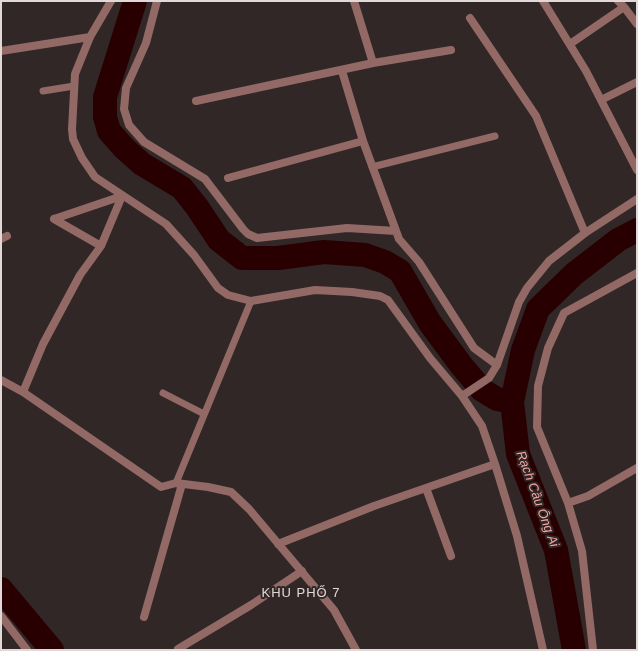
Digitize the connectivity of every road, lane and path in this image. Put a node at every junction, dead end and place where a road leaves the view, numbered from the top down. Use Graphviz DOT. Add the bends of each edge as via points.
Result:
graph roads {
  1 [pos="111,1"];
  2 [pos="157,1"];
  3 [pos="354,1"];
  4 [pos="543,1"];
  5 [pos="621,4"];
  6 [pos="470,18"];
  7 [pos="637,24"];
  8 [pos="90,37"];
  9 [pos="570,44"];
  10 [pos="451,50"];
  11 [pos="1,51"];
  12 [pos="373,63"];
  13 [pos="342,71"];
  14 [pos="637,82"];
  15 [pos="74,86"];
  16 [pos="43,91"];
  17 [pos="601,100"];
  18 [pos="196,101"];
  19 [pos="495,136"];
  20 [pos="363,141"];
  21 [pos="372,167"];
  22 [pos="637,170"];
  23 [pos="228,178"];
  24 [pos="122,196"];
  25 [pos="637,199"];
  26 [pos="396,231"];
  27 [pos="585,233"];
  28 [pos="100,246"];
  29 [pos="637,273"];
  30 [pos="251,301"];
  31 [pos="497,365"];
  32 [pos="1,380"];
  33 [pos="23,392"];
  34 [pos="163,393"];
  35 [pos="462,396"];
  36 [pos="204,414"];
  37 [pos="495,464"];
  38 [pos="637,468"];
  39 [pos="179,483"];
  40 [pos="426,488"];
  41 [pos="568,503"];
  42 [pos="278,544"];
  43 [pos="451,556"];
  44 [pos="302,571"];
  45 [pos="1,616"];
  46 [pos="144,617"];
  47 [pos="178,649"];
  48 [pos="27,650"];
  49 [pos="356,650"];
  50 [pos="543,650"];
  51 [pos="593,650"];
  1 -- 8 [label="street"];
  2 -- 26 [label="street" via="146,43 126,88 124,109 129,125 144,142 205,179 243,229 257,238 347,228"];
  3 -- 12 [label="street"];
  4 -- 9 [label="street"];
  5 -- 7 [label="street"];
  5 -- 9 [label="street"];
  6 -- 27 [label="street" via="536,116"];
  8 -- 11 [label="street"];
  8 -- 15 [label="street" via="75,74"];
  9 -- 17 [label="street"];
  10 -- 12 [label="street"];
  12 -- 13 [label="street"];
  13 -- 18 [label="street"];
  13 -- 20 [label="street"];
  14 -- 17 [label="street"];
  15 -- 16 [label="lane"];
  15 -- 24 [label="street" via="73,139 95,177"];
  17 -- 22 [label="street"];
  19 -- 21 [label="lane"];
  20 -- 21 [label="street"];
  20 -- 23 [label="street"];
  21 -- 26 [label="street"];
  24 -- 28 [label="street"];
  24 -- 28 [label="street" via="54,219"];
  24 -- 30 [label="street" via="166,224 194,255 218,288 228,295"];
  25 -- 27 [label="street"];
  26 -- 31 [label="street" via="399,239 444,298 474,348"];
  27 -- 31 [label="street" via="549,261 528,288 520,302"];
  28 -- 33 [label="street" via="80,275 50,330"];
  29 -- 41 [label="street" via="564,313 548,348 538,386 537,426"];
  30 -- 35 [label="street" via="315,290 380,296 393,306 430,358"];
  30 -- 36 [label="lane"];
  31 -- 35 [label="street" via="489,378"];
  32 -- 33 [label="street"];
  33 -- 39 [label="street" via="162,487"];
  34 -- 36 [label="lane"];
  35 -- 37 [label="street" via="482,426"];
  36 -- 39 [label="lane"];
  37 -- 40 [label="street"];
  37 -- 50 [label="street" via="517,536"];
  38 -- 41 [label="street" via="588,496"];
  39 -- 42 [label="street" via="231,492"];
  39 -- 46 [label="street"];
  40 -- 42 [label="street"];
  40 -- 43 [label="street"];
  41 -- 51 [label="street" via="582,551"];
  42 -- 44 [label="street"];
  44 -- 47 [label="street"];
  44 -- 49 [label="street" via="334,610"];
  45 -- 48 [label="street"];
}
